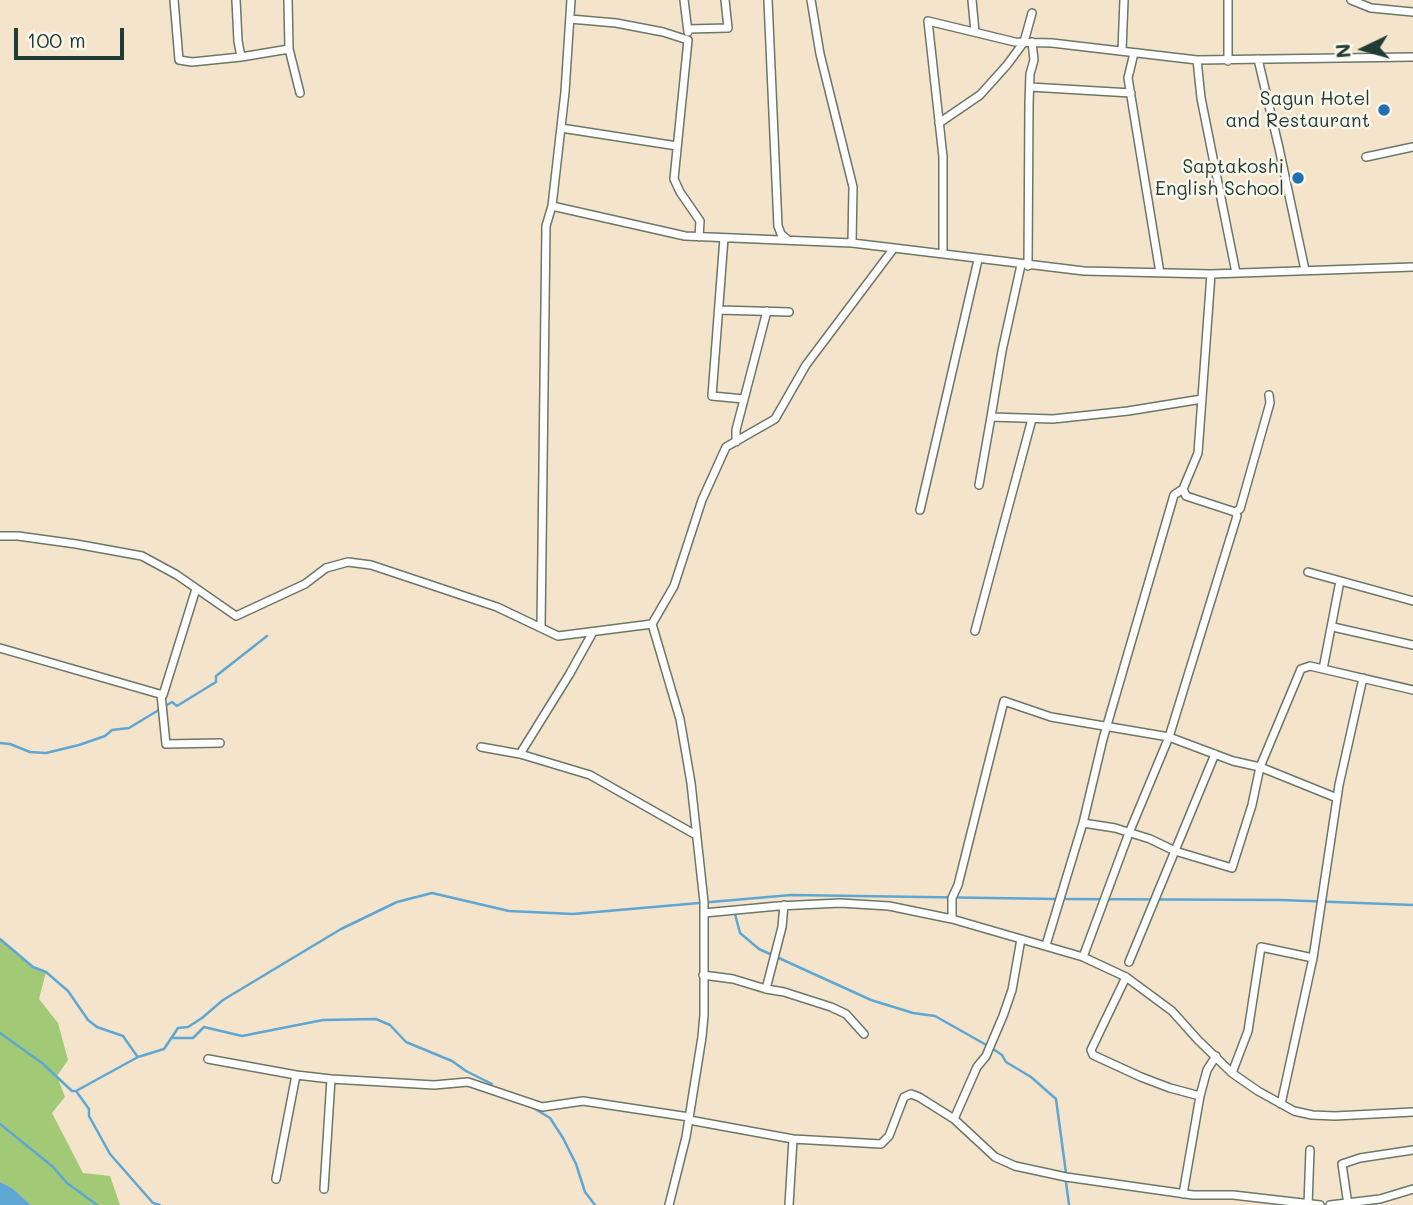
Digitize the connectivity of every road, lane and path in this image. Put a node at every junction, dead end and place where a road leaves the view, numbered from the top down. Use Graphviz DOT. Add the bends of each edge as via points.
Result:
graph roads {
  1 [pos="174,0"];
  2 [pos="236,0"];
  3 [pos="288,0"];
  4 [pos="571,0"];
  5 [pos="684,0"];
  6 [pos="725,0"];
  7 [pos="768,0"];
  8 [pos="811,0"];
  9 [pos="972,0"];
  10 [pos="1124,0"];
  11 [pos="1228,0"];
  12 [pos="1351,0"];
  13 [pos="1413,12"];
  14 [pos="1032,13"];
  15 [pos="570,19"];
  16 [pos="688,29"];
  17 [pos="975,32"];
  18 [pos="688,40"];
  19 [pos="1028,42"];
  20 [pos="289,49"];
  21 [pos="1122,51"];
  22 [pos="1133,53"];
  23 [pos="241,57"];
  24 [pos="1413,57"];
  25 [pos="1258,59"];
  26 [pos="1198,60"];
  27 [pos="1228,61"];
  28 [pos="1030,87"];
  29 [pos="300,93"];
  30 [pos="1130,93"];
  31 [pos="939,123"];
  32 [pos="561,128"];
  33 [pos="677,146"];
  34 [pos="1413,147"];
  35 [pos="1366,156"];
  36 [pos="552,206"];
  37 [pos="699,237"];
  38 [pos="724,238"];
  39 [pos="788,241"];
  40 [pos="852,243"];
  41 [pos="894,248"];
  42 [pos="943,254"];
  43 [pos="978,260"];
  44 [pos="1025,266"];
  45 [pos="1413,267"];
  46 [pos="1304,270"];
  47 [pos="1160,273"];
  48 [pos="1236,273"];
  49 [pos="1211,274"];
  50 [pos="719,310"];
  51 [pos="767,311"];
  52 [pos="789,312"];
  53 [pos="1269,395"];
  54 [pos="744,399"];
  55 [pos="1202,399"];
  56 [pos="991,417"];
  57 [pos="1032,419"];
  58 [pos="736,442"];
  59 [pos="979,485"];
  60 [pos="1183,489"];
  61 [pos="920,510"];
  62 [pos="1235,512"];
  63 [pos="0,537"];
  64 [pos="1308,572"];
  65 [pos="1340,581"];
  66 [pos="196,589"];
  67 [pos="1413,601"];
  68 [pos="652,624"];
  69 [pos="1333,627"];
  70 [pos="541,628"];
  71 [pos="975,631"];
  72 [pos="593,632"];
  73 [pos="1413,645"];
  74 [pos="0,648"];
  75 [pos="1323,669"];
  76 [pos="1363,678"];
  77 [pos="1413,690"];
  78 [pos="161,694"];
  79 [pos="1107,727"];
  80 [pos="1169,737"];
  81 [pos="220,743"];
  82 [pos="481,747"];
  83 [pos="520,754"];
  84 [pos="1215,754"];
  85 [pos="1260,767"];
  86 [pos="1337,798"];
  87 [pos="1083,823"];
  88 [pos="1129,833"];
  89 [pos="695,835"];
  90 [pos="1175,851"];
  91 [pos="784,905"];
  92 [pos="704,913"];
  93 [pos="952,919"];
  94 [pos="1021,939"];
  95 [pos="1046,945"];
  96 [pos="1083,957"];
  97 [pos="1313,958"];
  98 [pos="1129,962"];
  99 [pos="703,975"];
  100 [pos="1126,977"];
  101 [pos="766,989"];
  102 [pos="864,1034"];
  103 [pos="1216,1056"];
  104 [pos="208,1059"];
  105 [pos="1232,1073"];
  106 [pos="296,1075"];
  107 [pos="331,1079"];
  108 [pos="1200,1096"];
  109 [pos="1281,1104"];
  110 [pos="1413,1112"];
  111 [pos="689,1118"];
  112 [pos="954,1119"];
  113 [pos="793,1139"];
  114 [pos="1310,1150"];
  115 [pos="1413,1150"];
  116 [pos="276,1179"];
  117 [pos="324,1189"];
  118 [pos="1413,1189"];
  119 [pos="1183,1194"];
  120 [pos="1197,1195"];
  121 [pos="1308,1204"];
  122 [pos="1348,1204"];
  123 [pos="669,1205"];
  124 [pos="789,1205"];
  125 [pos="1196,1205"];
  126 [pos="1320,1205"];
  127 [pos="1330,1205"];
  1 -- 23 [label="street" via="179,60"];
  2 -- 23 [label="street"];
  3 -- 20 [label="street"];
  4 -- 15 [label="street"];
  5 -- 16 [label="street"];
  6 -- 16 [label="street" via="728,28"];
  7 -- 39 [label="street" via="778,226"];
  8 -- 40 [label="street" via="853,187"];
  9 -- 17 [label="street"];
  10 -- 21 [label="street"];
  11 -- 27 [label="street"];
  12 -- 13 [label="street" via="1371,8"];
  14 -- 19 [label="street"];
  15 -- 18 [label="street" via="616,23"];
  15 -- 32 [label="street"];
  16 -- 18 [label="street"];
  17 -- 19 [label="street"];
  17 -- 31 [label="street" via="928,21"];
  18 -- 33 [label="street"];
  19 -- 21 [label="street"];
  19 -- 28 [label="street" via="1034,60"];
  19 -- 31 [label="street" via="980,95"];
  20 -- 23 [label="street"];
  20 -- 29 [label="street"];
  21 -- 22 [label="street"];
  22 -- 26 [label="street"];
  22 -- 30 [label="street"];
  24 -- 25 [label="street"];
  25 -- 27 [label="street"];
  25 -- 46 [label="street"];
  26 -- 27 [label="street"];
  26 -- 48 [label="street" via="1201,99"];
  28 -- 30 [label="street"];
  28 -- 44 [label="street"];
  30 -- 47 [label="street"];
  31 -- 42 [label="street"];
  32 -- 33 [label="street"];
  32 -- 36 [label="street"];
  33 -- 37 [label="street" via="674,179 700,221"];
  34 -- 35 [label="street"];
  36 -- 37 [label="street"];
  36 -- 70 [label="street" via="545,241"];
  37 -- 38 [label="street"];
  38 -- 39 [label="street"];
  38 -- 50 [label="street"];
  39 -- 40 [label="street"];
  40 -- 41 [label="street"];
  41 -- 42 [label="street"];
  41 -- 58 [label="street" via="806,365 775,419"];
  42 -- 43 [label="street"];
  43 -- 44 [label="street"];
  43 -- 61 [label="street"];
  44 -- 47 [label="street"];
  44 -- 56 [label="street" via="1002,351"];
  45 -- 46 [label="street"];
  46 -- 48 [label="street"];
  47 -- 49 [label="street"];
  48 -- 49 [label="street"];
  49 -- 55 [label="street"];
  50 -- 51 [label="street"];
  50 -- 54 [label="street" via="712,396"];
  51 -- 52 [label="street"];
  51 -- 54 [label="street"];
  53 -- 62 [label="street" via="1240,509"];
  54 -- 58 [label="street"];
  55 -- 57 [label="street"];
  55 -- 60 [label="street" via="1199,453"];
  56 -- 57 [label="street"];
  56 -- 59 [label="street"];
  57 -- 71 [label="street"];
  58 -- 68 [label="street" via="726,447 702,500 674,586"];
  60 -- 62 [label="street" via="1186,496"];
  60 -- 79 [label="street" via="1174,495"];
  62 -- 80 [label="street"];
  63 -- 66 [label="street" via="142,556"];
  64 -- 65 [label="street"];
  65 -- 67 [label="street"];
  65 -- 69 [label="street"];
  66 -- 70 [label="street" via="236,616 305,584 326,568 348,562 371,565 497,607"];
  66 -- 78 [label="street"];
  68 -- 72 [label="street"];
  68 -- 89 [label="street" via="680,719"];
  69 -- 73 [label="street"];
  69 -- 75 [label="street"];
  70 -- 72 [label="street" via="558,636"];
  72 -- 83 [label="street"];
  74 -- 78 [label="street"];
  75 -- 76 [label="street"];
  75 -- 85 [label="street" via="1301,669"];
  76 -- 77 [label="street"];
  76 -- 86 [label="street"];
  78 -- 81 [label="street" via="166,744"];
  79 -- 80 [label="street"];
  79 -- 87 [label="street"];
  79 -- 93 [label="street" via="1051,718 1004,701 952,898"];
  80 -- 84 [label="street"];
  80 -- 88 [label="street"];
  82 -- 83 [label="street"];
  83 -- 89 [label="street" via="590,775"];
  84 -- 85 [label="street"];
  84 -- 90 [label="street"];
  85 -- 86 [label="street"];
  85 -- 90 [label="street" via="1232,868"];
  86 -- 97 [label="street"];
  87 -- 88 [label="street"];
  87 -- 95 [label="street"];
  88 -- 90 [label="street"];
  88 -- 96 [label="street"];
  89 -- 92 [label="street"];
  90 -- 98 [label="street"];
  91 -- 92 [label="street"];
  91 -- 93 [label="street" via="889,906"];
  91 -- 101 [label="street"];
  92 -- 99 [label="street"];
  93 -- 94 [label="street"];
  94 -- 95 [label="street"];
  94 -- 112 [label="street" via="1003,1016"];
  95 -- 96 [label="street"];
  96 -- 100 [label="street"];
  97 -- 105 [label="street" via="1261,947 1248,1031"];
  97 -- 109 [label="street"];
  99 -- 101 [label="street"];
  99 -- 111 [label="street" via="704,1014"];
  100 -- 103 [label="street" via="1172,1011"];
  100 -- 108 [label="street" via="1091,1050 1093,1055 1140,1077"];
  101 -- 102 [label="street" via="831,1007 846,1014"];
  103 -- 105 [label="street"];
  103 -- 108 [label="street"];
  104 -- 106 [label="street"];
  105 -- 109 [label="street"];
  106 -- 107 [label="street"];
  106 -- 116 [label="street"];
  107 -- 111 [label="street" via="434,1085 468,1082 542,1107 583,1101"];
  107 -- 117 [label="street"];
  108 -- 119 [label="street"];
  109 -- 110 [label="street" via="1312,1115"];
  111 -- 113 [label="street"];
  111 -- 123 [label="street"];
  112 -- 113 [label="street" via="911,1094 904,1097 889,1136 881,1144"];
  112 -- 119 [label="street" via="995,1157 1015,1166"];
  113 -- 124 [label="street"];
  114 -- 121 [label="street"];
  115 -- 122 [label="street" via="1342,1164"];
  118 -- 122 [label="street"];
  119 -- 120 [label="street"];
  120 -- 121 [label="street"];
  120 -- 125 [label="street"];
  121 -- 126 [label="street"];
  122 -- 127 [label="street"];
}
